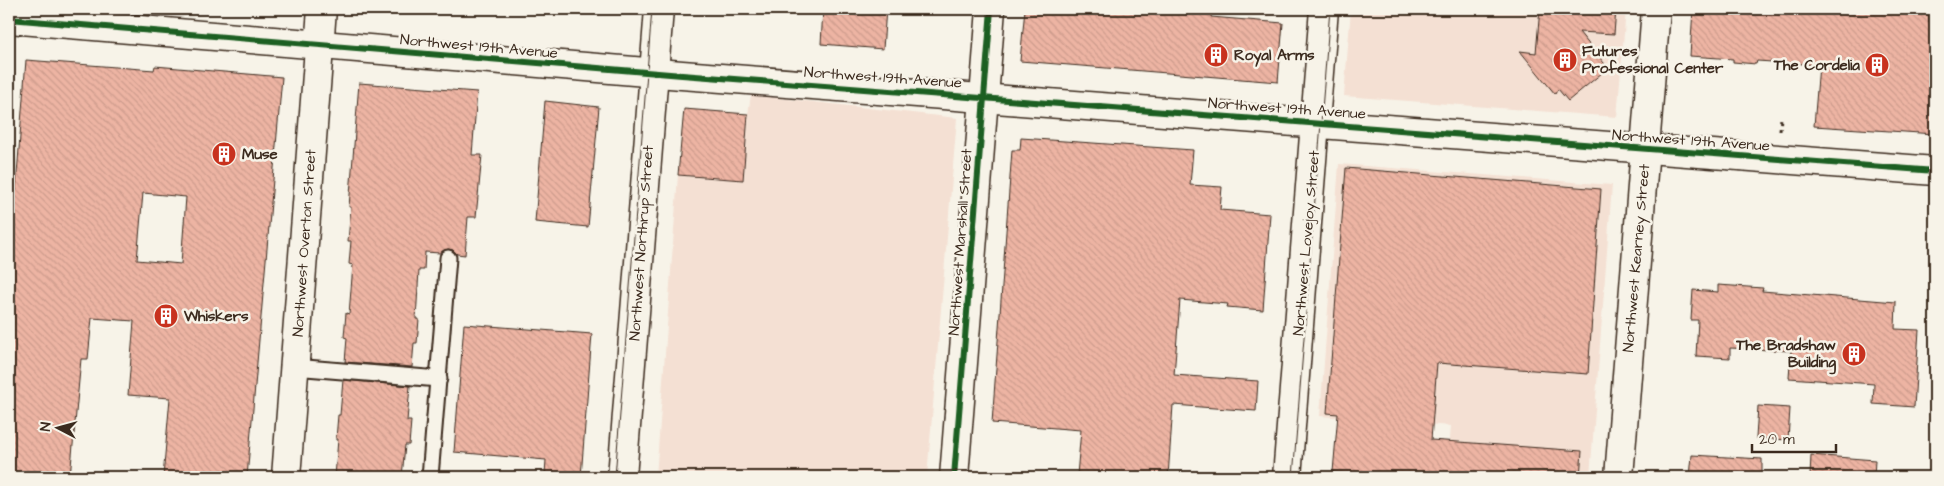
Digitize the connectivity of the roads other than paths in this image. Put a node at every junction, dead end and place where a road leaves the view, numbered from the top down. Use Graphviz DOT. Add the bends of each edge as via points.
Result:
graph roads {
  1 [pos="322,9"];
  2 [pos="659,9"];
  3 [pos="991,9"];
  4 [pos="1324,9"];
  5 [pos="1656,9"];
  6 [pos="9,19"];
  7 [pos="318,44"];
  8 [pos="654,73"];
  9 [pos="984,98"];
  10 [pos="1316,122"];
  11 [pos="1645,148"];
  12 [pos="1935,171"];
  13 [pos="448,258"];
  14 [pos="294,367"];
  15 [pos="438,379"];
  16 [pos="286,477"];
  17 [pos="430,477"];
  18 [pos="622,477"];
  19 [pos="954,477"];
  20 [pos="1287,477"];
  21 [pos="1619,477"];
  1 -- 7 [label="street, Northwest Overton Street"];
  2 -- 8 [label="street, Northwest Northrup Street"];
  3 -- 9 [label="street, Northwest Marshall Street"];
  4 -- 10 [label="street, Northwest Lovejoy Street"];
  5 -- 11 [label="street, Northwest Kearney Street"];
  6 -- 7 [label="street, Northwest 19th Avenue"];
  7 -- 8 [label="street, Northwest 19th Avenue"];
  7 -- 14 [label="street, Northwest Overton Street"];
  8 -- 9 [label="street, Northwest 19th Avenue"];
  8 -- 18 [label="street, Northwest Northrup Street"];
  9 -- 10 [label="street, Northwest 19th Avenue"];
  9 -- 19 [label="street, Northwest Marshall Street"];
  10 -- 11 [label="street, Northwest 19th Avenue"];
  10 -- 20 [label="street, Northwest Lovejoy Street"];
  11 -- 12 [label="street, Northwest 19th Avenue"];
  11 -- 21 [label="street, Northwest Kearney Street"];
  13 -- 15 [label="lane"];
  14 -- 15 [label="lane"];
  14 -- 16 [label="street, Northwest Overton Street"];
  15 -- 17 [label="lane"];
}
